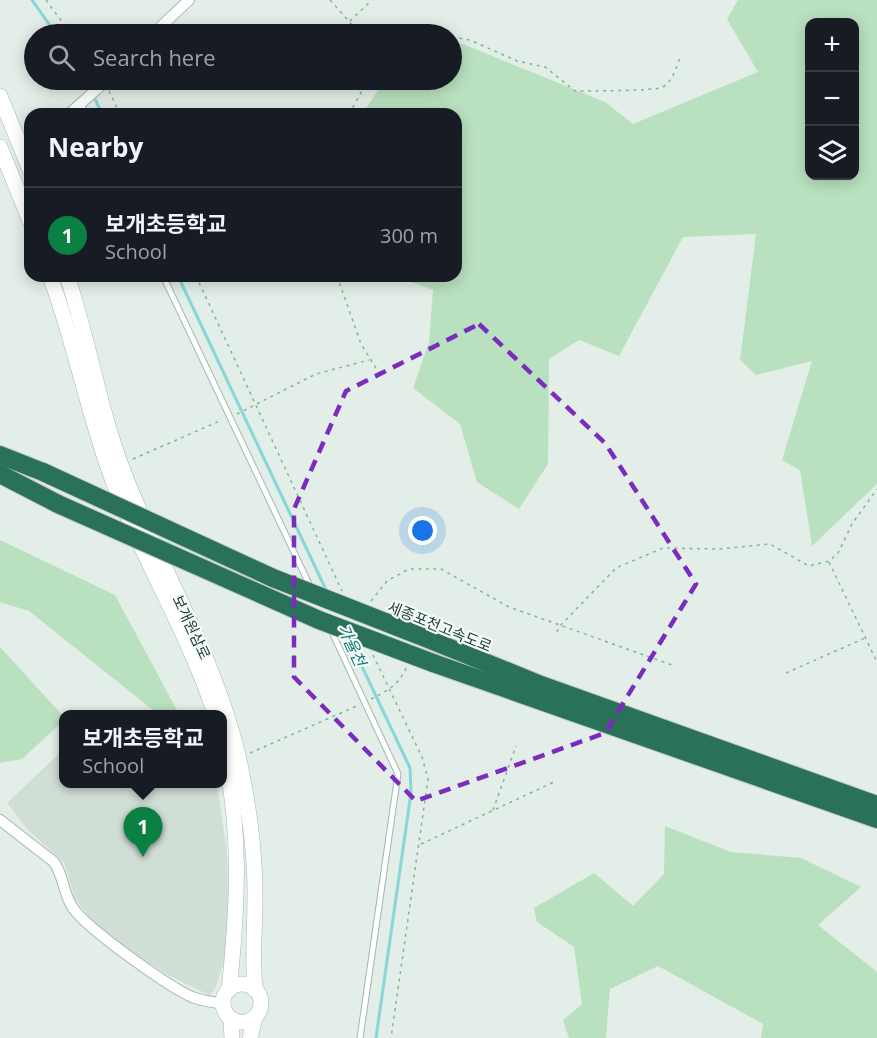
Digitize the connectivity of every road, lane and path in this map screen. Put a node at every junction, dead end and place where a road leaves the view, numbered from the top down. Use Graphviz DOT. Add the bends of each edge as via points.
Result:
graph roads {
  1 [pos="46,0"];
  2 [pos="189,0"];
  3 [pos="330,0"];
  4 [pos="372,0"];
  5 [pos="180,4"];
  6 [pos="349,22"];
  7 [pos="64,24"];
  8 [pos="162,24"];
  9 [pos="462,39"];
  10 [pos="681,55"];
  11 [pos="95,90"];
  12 [pos="107,90"];
  13 [pos="362,90"];
  14 [pos="0,96"];
  15 [pos="83,101"];
  16 [pos="75,108"];
  17 [pos="85,108"];
  18 [pos="117,108"];
  19 [pos="352,108"];
  20 [pos="0,147"];
  21 [pos="24,150"];
  22 [pos="24,207"];
  23 [pos="53,282"];
  24 [pos="69,282"];
  25 [pos="166,282"];
  26 [pos="339,282"];
  27 [pos="369,360"];
  28 [pos="379,373"];
  29 [pos="232,416"];
  30 [pos="0,454"];
  31 [pos="121,464"];
  32 [pos="0,474"];
  33 [pos="877,489"];
  34 [pos="829,561"];
  35 [pos="320,607"];
  36 [pos="369,610"];
  37 [pos="325,618"];
  38 [pos="559,627"];
  39 [pos="557,632"];
  40 [pos="866,637"];
  41 [pos="877,662"];
  42 [pos="672,665"];
  43 [pos="406,667"];
  44 [pos="786,673"];
  45 [pos="368,701"];
  46 [pos="213,710"];
  47 [pos="226,710"];
  48 [pos="227,716"];
  49 [pos="516,746"];
  50 [pos="238,757"];
  51 [pos="227,771"];
  52 [pos="556,781"];
  53 [pos="877,805"];
  54 [pos="492,811"];
  55 [pos="877,819"];
  56 [pos="0,820"];
  57 [pos="420,844"];
  58 [pos="255,990"];
  59 [pos="226,998"];
  60 [pos="255,1017"];
  61 [pos="231,1019"];
  62 [pos="232,1038"];
  63 [pos="250,1038"];
  64 [pos="360,1038"];
  1 -- 7 [label="path"];
  2 -- 5 [label="street"];
  3 -- 6 [label="path"];
  4 -- 6 [label="path"];
  5 -- 8 [label="street"];
  9 -- 10 [label="path" via="518,61 545,67 575,91 654,91 672,77"];
  11 -- 15 [label="street"];
  12 -- 18 [label="path"];
  13 -- 19 [label="path"];
  14 -- 21 [label="main road"];
  15 -- 16 [label="street"];
  15 -- 17 [label="lane"];
  20 -- 22 [label="main road"];
  23 -- 46 [label="main road, 보개원삼로" via="113,480"];
  24 -- 31 [label="main road, 보개원삼로"];
  25 -- 29 [label="lane"];
  26 -- 27 [label="path"];
  27 -- 28 [label="path"];
  27 -- 29 [label="path" via="316,374"];
  29 -- 31 [label="path"];
  29 -- 35 [label="lane"];
  30 -- 53 [label="highway, 세종포천고속도로, bridge" via="273,578 541,685"];
  31 -- 47 [label="main road, 보개원삼로" via="208,661"];
  32 -- 55 [label="highway, bridge" via="58,504 319,620"];
  33 -- 34 [label="path" via="852,524 838,553"];
  34 -- 38 [label="path" via="809,566 770,544 719,549 663,548 616,568"];
  34 -- 40 [label="path"];
  36 -- 38 [label="path" via="370,601 387,581 409,569 441,569 508,607"];
  37 -- 45 [label="lane"];
  38 -- 39 [label="path"];
  38 -- 42 [label="path"];
  40 -- 41 [label="path"];
  40 -- 44 [label="path"];
  43 -- 45 [label="path" via="401,680"];
  45 -- 50 [label="path"];
  45 -- 64 [label="lane" via="398,774"];
  48 -- 50 [label="main road, 보개원삼로"];
  49 -- 54 [label="path"];
  50 -- 58 [label="main road, 보개원삼로" via="251,831"];
  51 -- 59 [label="main road" via="238,867 236,941"];
  52 -- 54 [label="path"];
  54 -- 57 [label="path"];
  56 -- 59 [label="street" via="54,862 74,909 96,932 193,997"];
  58 -- 59 [label="main road" via="245,985"];
  58 -- 60 [label="main road" via="261,1006"];
  59 -- 61 [label="main road"];
  60 -- 61 [label="main road" via="243,1022"];
  60 -- 63 [label="main road"];
  61 -- 62 [label="main road"];
}
